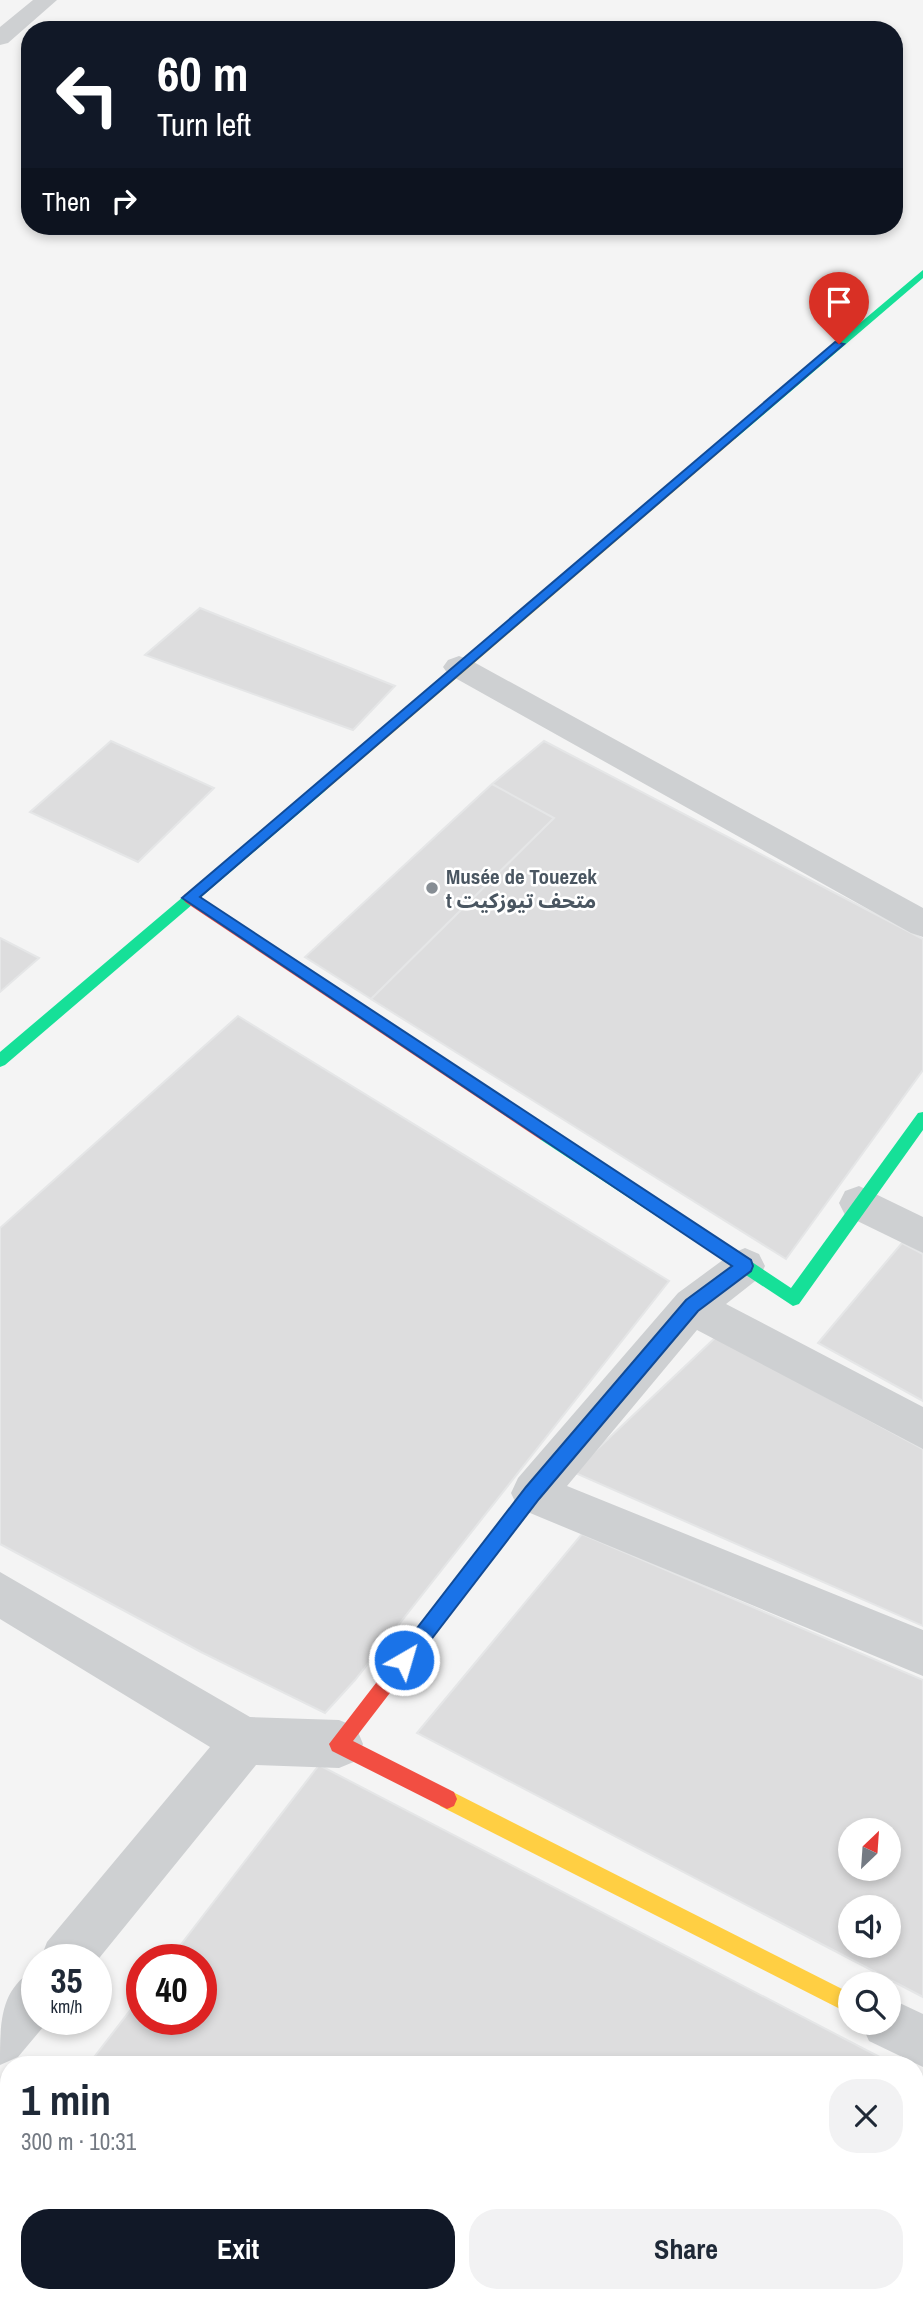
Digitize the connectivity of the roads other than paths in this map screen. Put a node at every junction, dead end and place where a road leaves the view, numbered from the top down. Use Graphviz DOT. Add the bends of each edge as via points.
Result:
graph roads {
  1 [pos="46,0"];
  2 [pos="0,38"];
  3 [pos="923,273"];
  4 [pos="459,667"];
  5 [pos="190,898"];
  6 [pos="923,924"];
  7 [pos="0,1060"];
  8 [pos="923,1118"];
  9 [pos="859,1203"];
  10 [pos="923,1236"];
  11 [pos="745,1266"];
  12 [pos="692,1306"];
  13 [pos="923,1429"];
  14 [pos="533,1493"];
  15 [pos="0,1594"];
  16 [pos="923,1654"];
  17 [pos="245,1741"];
  18 [pos="339,1744"];
  19 [pos="78,1944"];
  20 [pos="838,1998"];
  21 [pos="21,2013"];
  22 [pos="901,2030"];
  23 [pos="0,2039"];
  24 [pos="923,2041"];
  1 -- 2 [label="street"];
  3 -- 4 [label="main road"];
  4 -- 5 [label="main road"];
  4 -- 6 [label="street"];
  5 -- 7 [label="main road"];
  5 -- 11 [label="main road"];
  8 -- 9 [label="main road"];
  9 -- 10 [label="street"];
  9 -- 11 [label="main road" via="793,1298"];
  11 -- 12 [label="street"];
  12 -- 13 [label="street"];
  12 -- 14 [label="street"];
  14 -- 16 [label="street"];
  14 -- 18 [label="main road"];
  15 -- 17 [label="street"];
  17 -- 18 [label="street"];
  17 -- 19 [label="street"];
  18 -- 20 [label="main road"];
  21 -- 23 [label="street"];
  22 -- 24 [label="street"];
}
